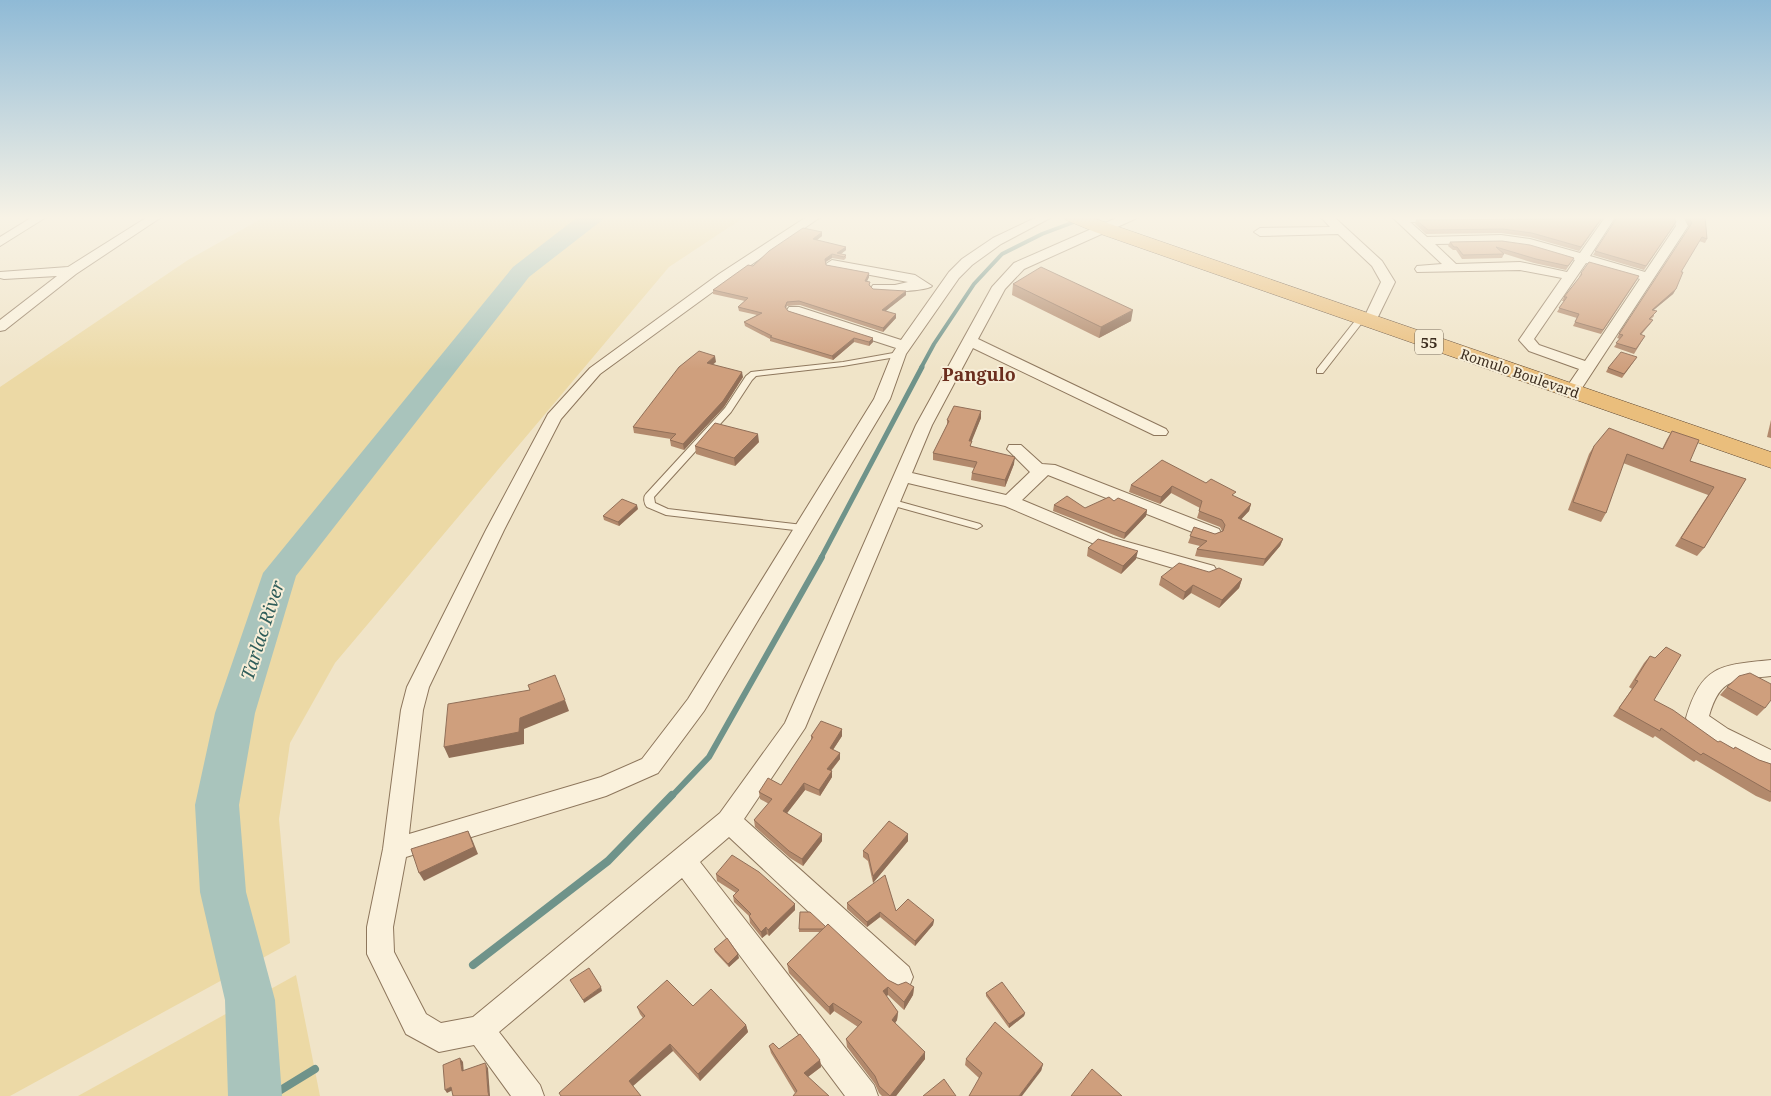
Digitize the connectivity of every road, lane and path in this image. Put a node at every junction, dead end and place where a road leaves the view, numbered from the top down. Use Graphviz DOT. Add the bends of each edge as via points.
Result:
graph roads {
  1 [pos="78,267"];
  2 [pos="739,267"];
  3 [pos="850,267"];
  4 [pos="963,267"];
  5 [pos="1018,267"];
  6 [pos="1213,267"];
  7 [pos="1379,267"];
  8 [pos="1482,267"];
  9 [pos="1521,267"];
  10 [pos="1526,267"];
  11 [pos="1576,267"];
  12 [pos="1616,267"];
  13 [pos="1655,267"];
  14 [pos="1453,268"];
  15 [pos="1422,269"];
  16 [pos="71,272"];
  17 [pos="4,275"];
  18 [pos="1569,276"];
  19 [pos="1649,277"];
  20 [pos="925,286"];
  21 [pos="878,288"];
  22 [pos="945,288"];
  23 [pos="1548,289"];
  24 [pos="794,310"];
  25 [pos="1365,320"];
  26 [pos="0,328"];
  27 [pos="970,341"];
  28 [pos="902,350"];
  29 [pos="1588,367"];
  30 [pos="1320,371"];
  31 [pos="1572,391"];
  32 [pos="1160,432"];
  33 [pos="1015,449"];
  34 [pos="1771,460"];
  35 [pos="1041,472"];
  36 [pos="901,476"];
  37 [pos="890,502"];
  38 [pos="1010,502"];
  39 [pos="977,526"];
  40 [pos="803,528"];
  41 [pos="1212,533"];
  42 [pos="1207,571"];
  43 [pos="1771,668"];
  44 [pos="1771,761"];
  45 [pos="729,821"];
  46 [pos="395,849"];
  47 [pos="684,861"];
  48 [pos="899,977"];
  49 [pos="480,1030"];
  50 [pos="529,1096"];
  51 [pos="863,1096"];
  1 -- 16 [label="street"];
  2 -- 46 [label="street" via="595,371 554,417 418,687 412,710"];
  3 -- 20 [label="street" via="910,278"];
  4 -- 22 [label="street"];
  5 -- 27 [label="street" via="999,287"];
  6 -- 25 [label="highway, Romulo Boulevard / 55"];
  7 -- 25 [label="street" via="1388,282"];
  8 -- 14 [label="street"];
  9 -- 23 [label="street"];
  10 -- 18 [label="street"];
  11 -- 18 [label="street"];
  12 -- 19 [label="street"];
  13 -- 19 [label="street"];
  14 -- 15 [label="street"];
  16 -- 17 [label="street"];
  16 -- 26 [label="street"];
  18 -- 23 [label="street"];
  19 -- 29 [label="street"];
  20 -- 21 [label="street"];
  20 -- 22 [label="street"];
  22 -- 28 [label="street"];
  23 -- 29 [label="street" via="1526,340 1534,348"];
  24 -- 28 [label="street"];
  25 -- 30 [label="lane"];
  25 -- 31 [label="highway, Romulo Boulevard / 55"];
  27 -- 32 [label="street"];
  27 -- 36 [label="street" via="924,425"];
  28 -- 40 [label="street" via="882,399"];
  28 -- 40 [label="lane" via="843,364 754,374 728,410 649,496 650,505 666,512"];
  29 -- 31 [label="street"];
  31 -- 34 [label="highway, Romulo Boulevard / 55"];
  33 -- 35 [label="street"];
  35 -- 38 [label="street"];
  35 -- 41 [label="street" via="1050,469"];
  36 -- 37 [label="street"];
  36 -- 38 [label="street"];
  37 -- 39 [label="lane"];
  37 -- 45 [label="street" via="794,728"];
  38 -- 42 [label="street" via="1106,542"];
  40 -- 46 [label="street" via="696,704 650,766 606,786"];
  43 -- 44 [label="street" via="1732,672 1713,682 1702,696 1697,718 1710,730"];
  45 -- 47 [label="street"];
  45 -- 48 [label="street"];
  46 -- 49 [label="street" via="380,927 381,954 416,1024 439,1038"];
  47 -- 49 [label="street"];
  47 -- 51 [label="street"];
  49 -- 50 [label="street"];
}
